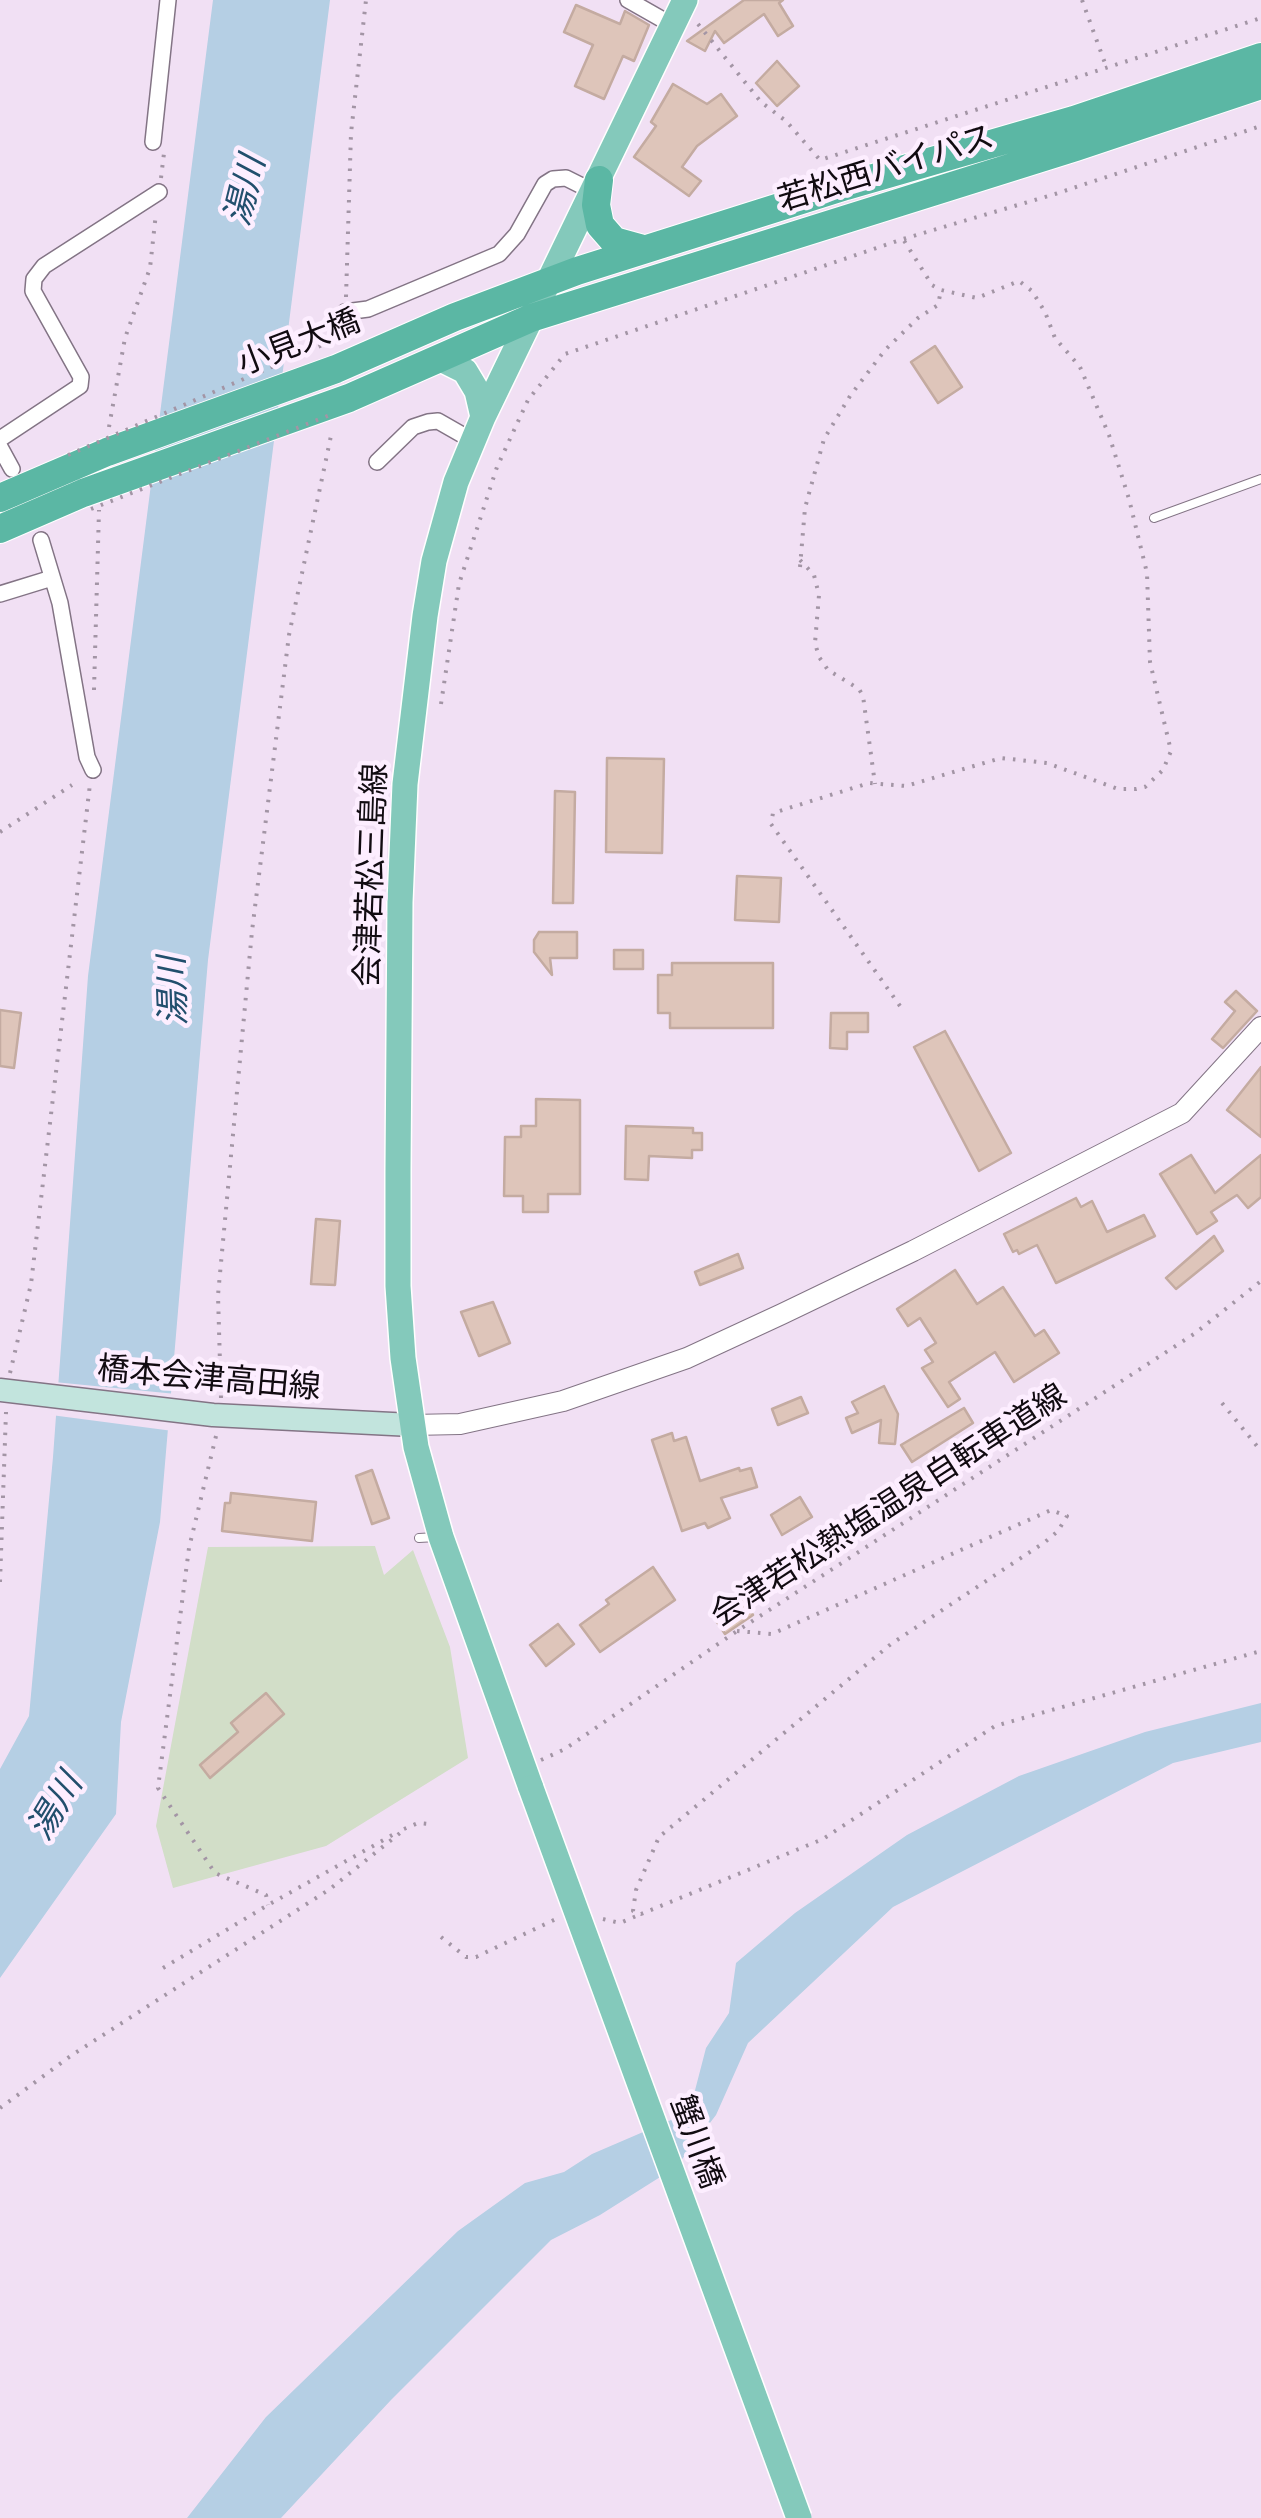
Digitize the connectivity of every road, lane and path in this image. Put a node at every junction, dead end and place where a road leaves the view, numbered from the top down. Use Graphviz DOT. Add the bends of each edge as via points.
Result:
graph roads {
  1 [pos="168,0"];
  2 [pos="366,0"];
  3 [pos="628,0"];
  4 [pos="1082,0"];
  5 [pos="680,10"];
  6 [pos="1261,18"];
  7 [pos="1261,58"];
  8 [pos="1106,66"];
  9 [pos="1261,85"];
  10 [pos="1261,126"];
  11 [pos="153,142"];
  12 [pos="596,185"];
  13 [pos="159,192"];
  14 [pos="903,239"];
  15 [pos="644,249"];
  16 [pos="550,280"];
  17 [pos="941,290"];
  18 [pos="345,312"];
  19 [pos="531,318"];
  20 [pos="335,355"];
  21 [pos="439,358"];
  22 [pos="342,406"];
  23 [pos="478,429"];
  24 [pos="332,432"];
  25 [pos="0,440"];
  26 [pos="0,448"];
  27 [pos="107,452"];
  28 [pos="70,460"];
  29 [pos="377,462"];
  30 [pos="12,469"];
  31 [pos="1261,479"];
  32 [pos="0,498"];
  33 [pos="92,499"];
  34 [pos="1154,518"];
  35 [pos="0,530"];
  36 [pos="41,540"];
  37 [pos="800,560"];
  38 [pos="800,567"];
  39 [pos="52,578"];
  40 [pos="0,594"];
  41 [pos="94,700"];
  42 [pos="441,704"];
  43 [pos="93,770"];
  44 [pos="875,784"];
  45 [pos="72,786"];
  46 [pos="0,832"];
  47 [pos="900,1006"];
  48 [pos="1261,1027"];
  49 [pos="1261,1281"];
  50 [pos="7,1391"];
  51 [pos="1222,1403"];
  52 [pos="217,1415"];
  53 [pos="412,1425"];
  54 [pos="1261,1451"];
  55 [pos="0,1582"];
  56 [pos="738,1631"];
  57 [pos="1261,1651"];
  58 [pos="537,1762"];
  59 [pos="531,1788"];
  60 [pos="428,1824"];
  61 [pos="405,1829"];
  62 [pos="268,1905"];
  63 [pos="594,1914"];
  64 [pos="641,1914"];
  65 [pos="563,1916"];
  66 [pos="441,1937"];
  67 [pos="163,1968"];
  68 [pos="0,2108"];
  69 [pos="799,2518"];
  1 -- 11 [label="street"];
  2 -- 18 [label="path" via="350,132"];
  3 -- 5 [label="street"];
  4 -- 8 [label="path"];
  5 -- 8 [label="path" via="820,160"];
  5 -- 12 [label="main road, 会津若松三島線"];
  6 -- 8 [label="path"];
  7 -- 15 [label="highway, 若松西バイパス"];
  9 -- 19 [label="highway, 若松西バイパス"];
  10 -- 14 [label="path"];
  12 -- 15 [label="highway" via="600,226 624,246"];
  12 -- 16 [label="main road, 会津若松三島線"];
  12 -- 18 [label="street" via="553,179 499,254 368,309"];
  13 -- 25 [label="street" via="44,266 34,280 33,291 80,386"];
  13 -- 27 [label="path" via="150,268 125,338"];
  14 -- 17 [label="path"];
  14 -- 42 [label="path" via="565,354 528,400 496,466 459,584"];
  15 -- 16 [label="highway, 若松西バイパス"];
  16 -- 19 [label="main road, 会津若松三島線"];
  16 -- 20 [label="highway, 小見大橋"];
  17 -- 37 [label="path" via="938,305 886,350 824,439 805,508"];
  17 -- 44 [label="path" via="977,298 1019,281 1080,368 1114,451 1147,573 1150,662 1171,751 1164,770 1136,789 1046,763 1000,758 906,786"];
  19 -- 21 [label="highway, 小見大橋"];
  19 -- 23 [label="main road, 会津若松三島線"];
  20 -- 27 [label="highway, 小見大橋"];
  20 -- 28 [label="path, bridge"];
  21 -- 22 [label="highway, 小見大橋"];
  21 -- 23 [label="main road" via="465,372 477,391"];
  22 -- 33 [label="highway, 小見大橋"];
  22 -- 33 [label="path, bridge"];
  23 -- 29 [label="street" via="428,422"];
  23 -- 53 [label="main road, 会津若松三島線" via="434,560 406,784 398,1286"];
  24 -- 52 [label="path" via="289,635 252,932 218,1295"];
  26 -- 30 [label="street"];
  27 -- 28 [label="highway, 小見大橋"];
  28 -- 32 [label="highway"];
  31 -- 34 [label="lane"];
  33 -- 35 [label="highway"];
  33 -- 41 [label="path"];
  36 -- 39 [label="street"];
  37 -- 38 [label="path"];
  37 -- 44 [label="path" via="819,594 819,657 863,696"];
  39 -- 40 [label="street"];
  39 -- 43 [label="street"];
  43 -- 50 [label="path" via="31,1284"];
  44 -- 47 [label="path" via="773,813 770,824"];
  45 -- 46 [label="path"];
  48 -- 53 [label="street" via="1182,1113 766,1321 687,1358 563,1402 460,1424"];
  49 -- 56 [label="path, 会津若松熱塩温泉自転車道線" via="1194,1334"];
  50 -- 52 [label="main road, 橋本会津高田線"];
  50 -- 55 [label="path"];
  51 -- 54 [label="path"];
  52 -- 53 [label="main road, 橋本会津高田線"];
  52 -- 62 [label="path" via="189,1548 158,1788 214,1873 266,1895"];
  53 -- 59 [label="main road, 会津若松三島線" via="430,1538"];
  56 -- 58 [label="path, 会津若松熱塩温泉自転車道線"];
  56 -- 64 [label="path" via="772,1634 1051,1510 1067,1516 1045,1542 890,1644 659,1837 636,1890 633,1911"];
  57 -- 64 [label="path" via="996,1726 824,1839"];
  59 -- 69 [label="main road, 蟹川橋, bridge"];
  60 -- 61 [label="path"];
  61 -- 62 [label="path"];
  61 -- 68 [label="path" via="330,1889"];
  62 -- 67 [label="path"];
  63 -- 64 [label="path" via="620,1923"];
  65 -- 66 [label="path" via="476,1956 466,1957"];
}
